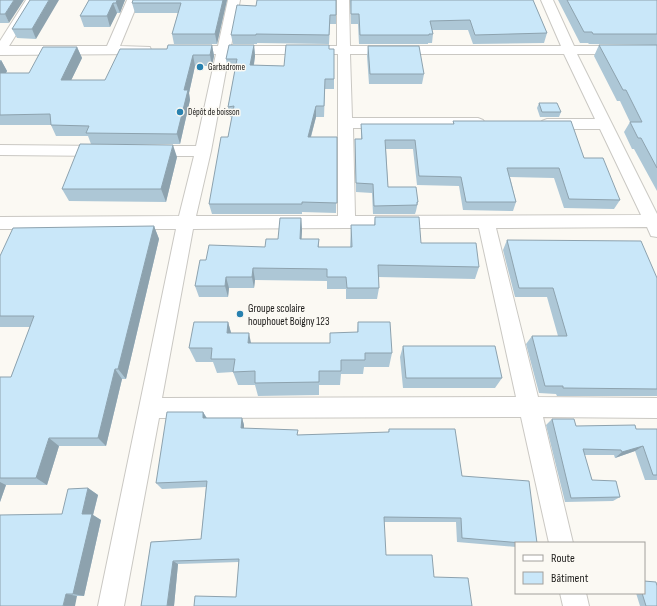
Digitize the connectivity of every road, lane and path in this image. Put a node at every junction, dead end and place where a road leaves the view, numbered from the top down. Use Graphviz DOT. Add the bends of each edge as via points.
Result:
graph roads {
  1 [pos="32,0"];
  2 [pos="133,0"];
  3 [pos="234,0"];
  4 [pos="343,0"];
  5 [pos="547,0"];
  6 [pos="0,50"];
  7 [pos="112,50"];
  8 [pos="160,50"];
  9 [pos="176,50"];
  10 [pos="224,50"];
  11 [pos="344,50"];
  12 [pos="569,50"];
  13 [pos="657,50"];
  14 [pos="345,123"];
  15 [pos="495,124"];
  16 [pos="535,124"];
  17 [pos="606,124"];
  18 [pos="0,150"];
  19 [pos="117,151"];
  20 [pos="133,151"];
  21 [pos="203,152"];
  22 [pos="486,221"];
  23 [pos="186,222"];
  24 [pos="347,222"];
  25 [pos="0,223"];
  26 [pos="19,223"];
  27 [pos="655,226"];
  28 [pos="11,242"];
  29 [pos="530,407"];
  30 [pos="150,408"];
  31 [pos="657,408"];
  32 [pos="561,542"];
  33 [pos="573,594"];
  34 [pos="112,606"];
  35 [pos="576,606"];
  1 -- 6 [label="street"];
  2 -- 7 [label="street"];
  3 -- 10 [label="street"];
  4 -- 11 [label="street"];
  5 -- 12 [label="street"];
  6 -- 7 [label="street"];
  7 -- 8 [label="street"];
  9 -- 10 [label="street"];
  10 -- 11 [label="street"];
  10 -- 21 [label="street"];
  11 -- 12 [label="street"];
  11 -- 14 [label="street"];
  12 -- 13 [label="street"];
  12 -- 17 [label="street"];
  14 -- 15 [label="street"];
  14 -- 24 [label="street"];
  16 -- 17 [label="street"];
  17 -- 27 [label="street"];
  18 -- 19 [label="street"];
  20 -- 21 [label="street"];
  21 -- 23 [label="street"];
  22 -- 24 [label="street"];
  22 -- 27 [label="street"];
  22 -- 29 [label="street"];
  23 -- 24 [label="street"];
  23 -- 26 [label="street"];
  23 -- 30 [label="street"];
  25 -- 26 [label="street"];
  26 -- 28 [label="street"];
  29 -- 30 [label="street"];
  29 -- 31 [label="street"];
  29 -- 32 [label="street"];
  30 -- 34 [label="street"];
  33 -- 35 [label="street"];
}
